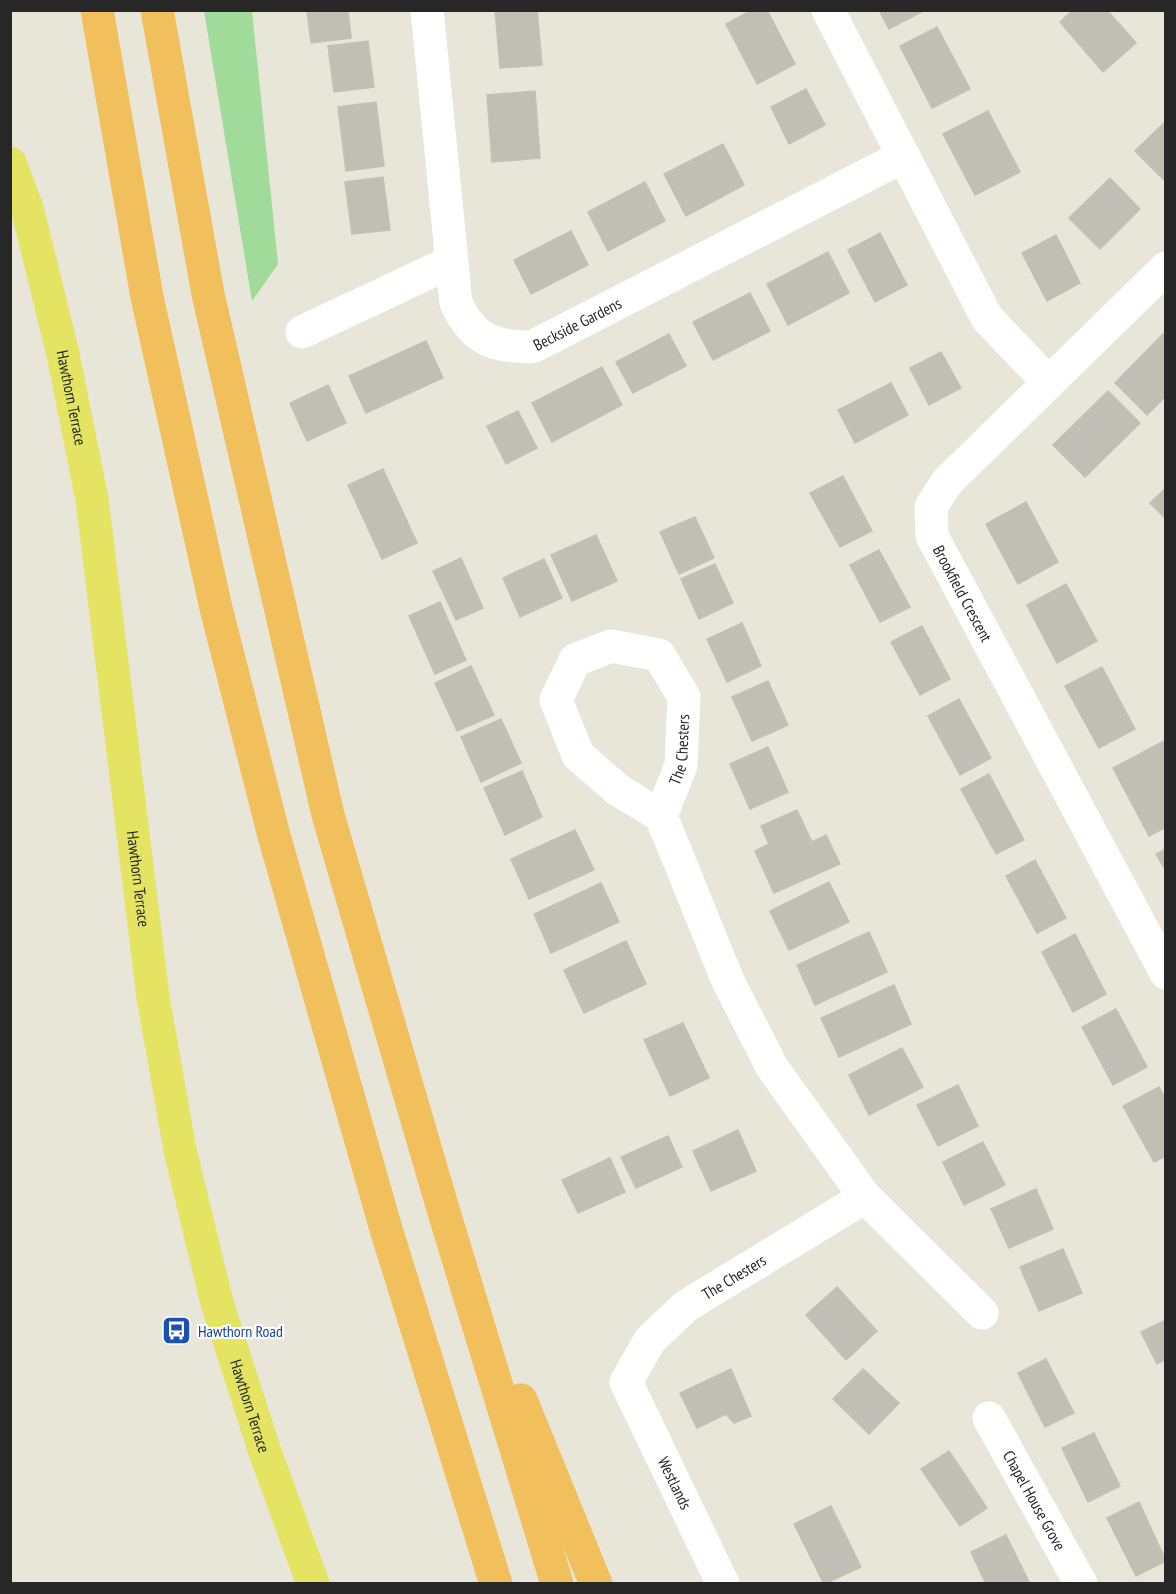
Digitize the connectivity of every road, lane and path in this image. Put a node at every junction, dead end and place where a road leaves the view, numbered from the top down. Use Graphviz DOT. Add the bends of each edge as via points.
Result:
graph roads {
  1 [pos="97,10"];
  2 [pos="156,10"];
  3 [pos="427,10"];
  4 [pos="828,10"];
  5 [pos="904,156"];
  6 [pos="10,163"];
  7 [pos="451,262"];
  8 [pos="1166,268"];
  9 [pos="302,332"];
  10 [pos="1049,383"];
  11 [pos="661,816"];
  12 [pos="1166,973"];
  13 [pos="865,1197"];
  14 [pos="443,1209"];
  15 [pos="982,1314"];
  16 [pos="626,1382"];
  17 [pos="989,1418"];
  18 [pos="313,1584"];
  19 [pos="496,1584"];
  20 [pos="557,1584"];
  21 [pos="596,1584"];
  22 [pos="723,1584"];
  23 [pos="1082,1584"];
  1 -- 19 [label="highway" via="147,297 219,620 273,832 382,1218"];
  2 -- 14 [label="highway" via="208,294 328,815"];
  3 -- 7 [label="street, Beckside Gardens"];
  4 -- 5 [label="street"];
  5 -- 7 [label="street, Beckside Gardens" via="532,347 507,347 474,331 456,303"];
  5 -- 10 [label="street" via="987,318"];
  6 -- 18 [label="main road, Hawthorn Terrace" via="27,208 63,354 92,499 153,997 180,1150 217,1303"];
  7 -- 9 [label="street"];
  8 -- 10 [label="street, Brookfield Crescent"];
  10 -- 12 [label="street, Brookfield Crescent" via="948,482 931,507 932,536"];
  11 -- 11 [label="street, The Chesters" via="618,790 578,755 556,700 575,660 611,646 658,656 684,697 681,765"];
  11 -- 13 [label="street" via="728,981 771,1067"];
  13 -- 15 [label="street"];
  13 -- 16 [label="street, The Chesters" via="686,1306 650,1340"];
  14 -- 20 [label="highway"];
  14 -- 21 [label="highway"];
  16 -- 22 [label="street, Westlands"];
  17 -- 23 [label="street, Chapel House Grove"];
}
